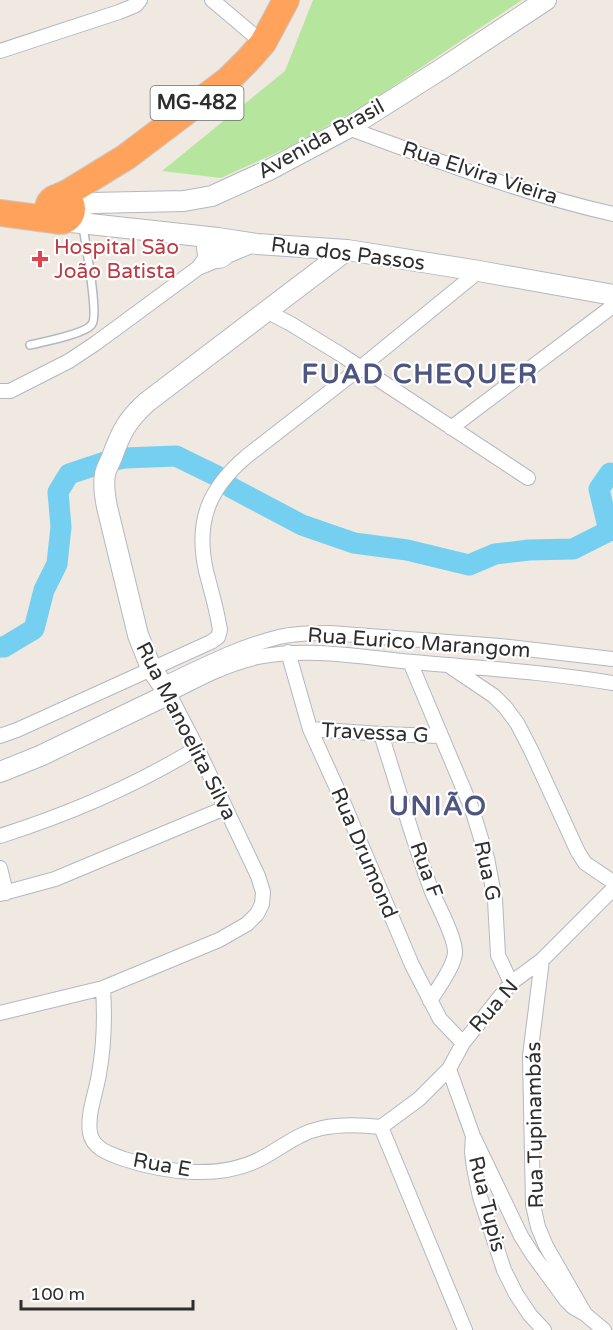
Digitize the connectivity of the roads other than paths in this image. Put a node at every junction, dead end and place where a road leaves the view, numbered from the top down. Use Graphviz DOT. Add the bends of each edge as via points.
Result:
graph roads {
  1 [pos="140,0"];
  2 [pos="212,0"];
  3 [pos="286,0"];
  4 [pos="546,0"];
  5 [pos="263,43"];
  6 [pos="0,51"];
  7 [pos="348,128"];
  8 [pos="67,212"];
  9 [pos="6,213"];
  10 [pos="613,214"];
  11 [pos="215,249"];
  12 [pos="347,250"];
  13 [pos="479,271"];
  14 [pos="613,295"];
  15 [pos="613,306"];
  16 [pos="266,311"];
  17 [pos="30,345"];
  18 [pos="360,368"];
  19 [pos="3,394"];
  20 [pos="451,428"];
  21 [pos="528,478"];
  22 [pos="288,652"];
  23 [pos="613,659"];
  24 [pos="410,662"];
  25 [pos="449,665"];
  26 [pos="613,678"];
  27 [pos="596,680"];
  28 [pos="161,682"];
  29 [pos="613,683"];
  30 [pos="310,729"];
  31 [pos="381,734"];
  32 [pos="0,736"];
  33 [pos="440,736"];
  34 [pos="197,748"];
  35 [pos="0,772"];
  36 [pos="225,808"];
  37 [pos="0,836"];
  38 [pos="0,868"];
  39 [pos="613,882"];
  40 [pos="613,889"];
  41 [pos="3,893"];
  42 [pos="542,960"];
  43 [pos="511,983"];
  44 [pos="103,988"];
  45 [pos="430,1001"];
  46 [pos="0,1013"];
  47 [pos="463,1043"];
  48 [pos="449,1070"];
  49 [pos="381,1127"];
  50 [pos="473,1136"];
  51 [pos="585,1314"];
  52 [pos="602,1329"];
  53 [pos="465,1330"];
  54 [pos="544,1330"];
  1 -- 6 [label="street" via="118,12"];
  2 -- 5 [label="street"];
  3 -- 5 [label="highway, MG-482"];
  4 -- 7 [label="street, Avenida Brasil"];
  5 -- 8 [label="highway, MG-482" via="209,95 126,158 84,182"];
  7 -- 8 [label="street, Avenida Brasil" via="212,196 184,201 92,203"];
  7 -- 10 [label="street, Rua Elvira Vieira" via="482,177"];
  8 -- 9 [label="highway"];
  8 -- 11 [label="street, Rua dos Passos" via="191,236"];
  8 -- 17 [label="lane" via="92,285 93,324"];
  11 -- 12 [label="street, Rua dos Passos" via="256,244"];
  11 -- 19 [label="street" via="198,268 96,343"];
  12 -- 13 [label="street, Rua dos Passos"];
  12 -- 16 [label="street"];
  13 -- 14 [label="street, Rua dos Passos"];
  13 -- 18 [label="street"];
  15 -- 20 [label="street"];
  16 -- 18 [label="street"];
  16 -- 28 [label="street, Rua Manoelita Silva" via="133,415 105,474 107,507 138,635"];
  18 -- 20 [label="street"];
  18 -- 28 [label="street" via="232,468 211,497 202,535 220,630 218,637"];
  20 -- 21 [label="street"];
  22 -- 24 [label="street, Rua Eurico Marangom" via="326,652"];
  22 -- 28 [label="street, Rua Eurico Marangom"];
  22 -- 30 [label="street, Rua Drumond"];
  23 -- 28 [label="street, Rua Eurico Marangom" via="500,646 304,634 258,643"];
  24 -- 25 [label="street, Rua Eurico Marangom"];
  24 -- 33 [label="street, Rua G"];
  25 -- 27 [label="street, Rua Eurico Marangom"];
  25 -- 39 [label="street" via="505,707 531,750 578,852 585,863"];
  26 -- 27 [label="street"];
  27 -- 29 [label="street, Rua Eurico Marangom"];
  28 -- 32 [label="street"];
  28 -- 34 [label="street, Rua Manoelita Silva"];
  28 -- 35 [label="street" via="40,756"];
  30 -- 31 [label="street, Travessa G"];
  30 -- 45 [label="street, Rua Drumond"];
  31 -- 33 [label="street, Travessa G"];
  31 -- 45 [label="street, Rua F" via="455,952 453,963"];
  33 -- 43 [label="street, Rua G" via="472,809 487,858 495,900 498,955"];
  34 -- 36 [label="street, Rua Manoelita Silva"];
  34 -- 37 [label="street" via="114,793"];
  36 -- 41 [label="street" via="55,879"];
  36 -- 44 [label="street, Rua Manoelita Silva" via="261,884 262,904 257,914 219,940"];
  38 -- 41 [label="street"];
  40 -- 42 [label="street, Rua N"];
  42 -- 43 [label="street, Rua N"];
  42 -- 51 [label="street, Rua Tupinambás" via="530,1056 533,1205 546,1246"];
  43 -- 47 [label="street, Rua N"];
  44 -- 46 [label="street"];
  44 -- 49 [label="street, Rua E" via="103,1048 90,1135 96,1146 109,1154 170,1169 210,1172 248,1164 298,1136 324,1128"];
  45 -- 47 [label="street, Rua Drumond" via="440,1019"];
  47 -- 48 [label="street, Rua N"];
  48 -- 49 [label="street, Rua N" via="419,1100"];
  48 -- 50 [label="street, Rua Tupis"];
  49 -- 53 [label="street"];
  50 -- 51 [label="street" via="521,1236 566,1300"];
  50 -- 54 [label="street, Rua Tupis" via="480,1197 504,1270 530,1315"];
  51 -- 52 [label="street"];
}
